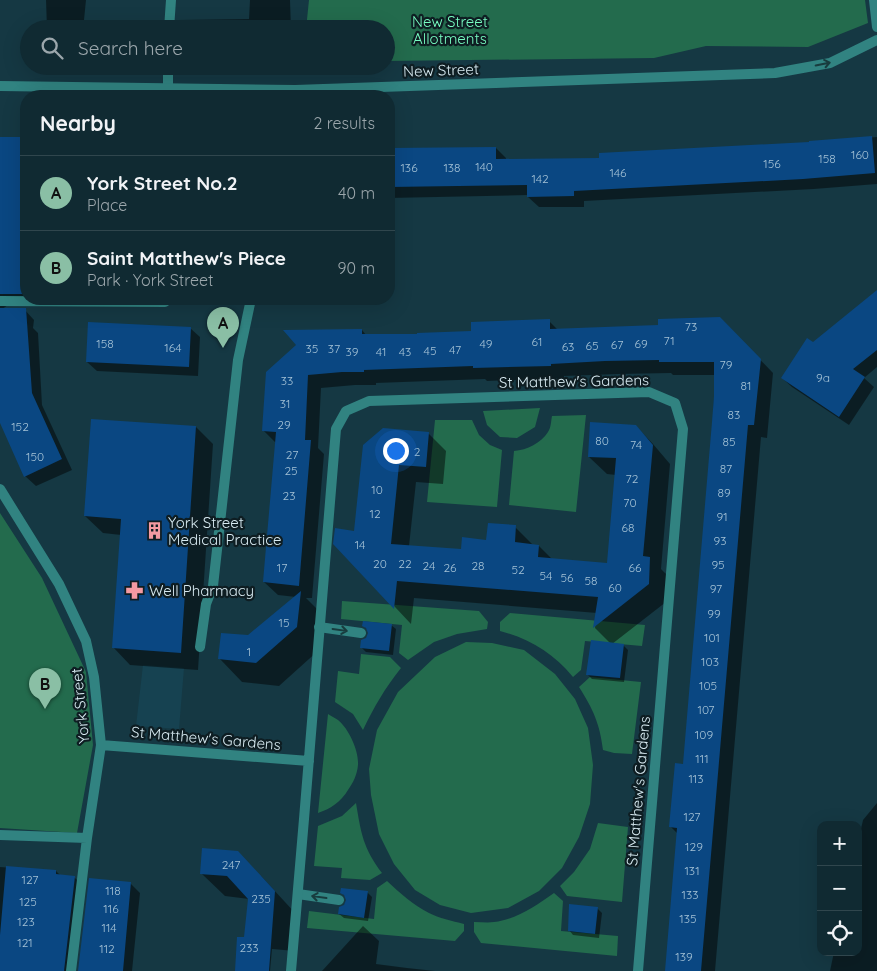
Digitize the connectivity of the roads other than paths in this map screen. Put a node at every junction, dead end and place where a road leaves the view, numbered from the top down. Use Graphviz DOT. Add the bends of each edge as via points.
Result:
graph roads {
  1 [pos="171,0"];
  2 [pos="874,0"];
  3 [pos="170,20"];
  4 [pos="877,27"];
  5 [pos="877,40"];
  6 [pos="168,75"];
  7 [pos="0,86"];
  8 [pos="168,88"];
  9 [pos="208,90"];
  10 [pos="305,90"];
  11 [pos="0,301"];
  12 [pos="20,301"];
  13 [pos="250,305"];
  14 [pos="0,489"];
  15 [pos="319,627"];
  16 [pos="361,633"];
  17 [pos="200,647"];
  18 [pos="101,745"];
  19 [pos="309,761"];
  20 [pos="0,835"];
  21 [pos="87,838"];
  22 [pos="298,894"];
  23 [pos="340,900"];
  24 [pos="72,971"];
  25 [pos="291,971"];
  26 [pos="638,971"];
  1 -- 3 [label="street"];
  2 -- 4 [label="street"];
  10 -- 5 [label="street, New Street, one-way" via="775,74 830,64"];
  6 -- 8 [label="street"];
  7 -- 8 [label="street, New Street"];
  8 -- 9 [label="street, New Street"];
  11 -- 12 [label="street"];
  13 -- 17 [label="street" via="238,360 213,586 206,604"];
  14 -- 18 [label="street, York Street" via="59,584 86,641 94,677"];
  15 -- 16 [label="street, one-way"];
  15 -- 19 [label="street, St Matthew's Gardens"];
  15 -- 26 [label="street, St Matthew's Gardens" via="336,429 346,411 369,401 649,392 675,403 683,429"];
  18 -- 19 [label="street, St Matthew's Gardens"];
  18 -- 21 [label="street, York Street"];
  19 -- 22 [label="street, St Matthew's Gardens"];
  20 -- 21 [label="street"];
  21 -- 24 [label="street, York Street"];
  23 -- 22 [label="street, one-way"];
  22 -- 25 [label="street, St Matthew's Gardens"];
}
